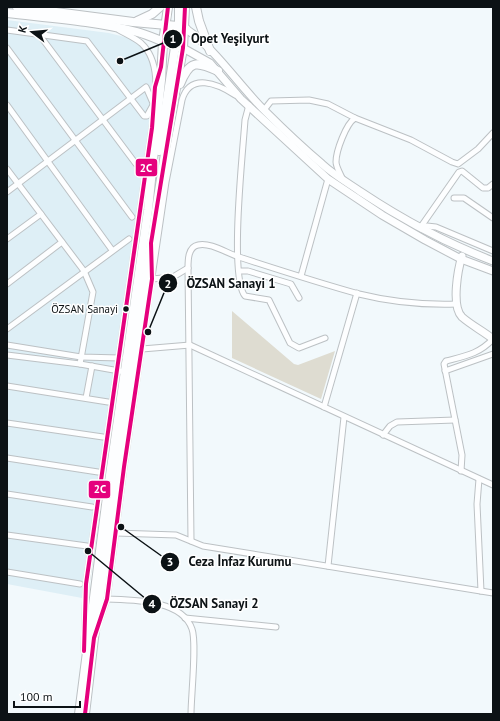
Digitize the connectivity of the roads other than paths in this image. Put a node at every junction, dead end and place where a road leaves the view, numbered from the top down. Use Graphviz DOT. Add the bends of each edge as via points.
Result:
graph roads {
  1 [pos="17,7"];
  2 [pos="154,7"];
  3 [pos="160,7"];
  4 [pos="168,7"];
  5 [pos="179,7"];
  6 [pos="185,7"];
  7 [pos="196,7"];
  8 [pos="7,13"];
  9 [pos="145,19"];
  10 [pos="133,22"];
  11 [pos="166,25"];
  12 [pos="182,25"];
  13 [pos="113,27"];
  14 [pos="7,30"];
  15 [pos="38,33"];
  16 [pos="163,46"];
  17 [pos="7,48"];
  18 [pos="178,49"];
  19 [pos="210,52"];
  20 [pos="161,67"];
  21 [pos="218,71"];
  22 [pos="155,87"];
  23 [pos="174,99"];
  24 [pos="241,99"];
  25 [pos="131,100"];
  26 [pos="154,104"];
  27 [pos="7,105"];
  28 [pos="248,105"];
  29 [pos="264,110"];
  30 [pos="355,118"];
  31 [pos="103,120"];
  32 [pos="493,133"];
  33 [pos="75,141"];
  34 [pos="49,162"];
  35 [pos="136,164"];
  36 [pos="7,169"];
  37 [pos="161,176"];
  38 [pos="328,179"];
  39 [pos="343,180"];
  40 [pos="18,184"];
  41 [pos="493,184"];
  42 [pos="7,192"];
  43 [pos="454,198"];
  44 [pos="41,214"];
  45 [pos="132,217"];
  46 [pos="493,218"];
  47 [pos="421,228"];
  48 [pos="7,239"];
  49 [pos="129,239"];
  50 [pos="62,242"];
  51 [pos="151,243"];
  52 [pos="112,250"];
  53 [pos="464,250"];
  54 [pos="493,251"];
  55 [pos="237,257"];
  56 [pos="461,259"];
  57 [pos="493,261"];
  58 [pos="188,268"];
  59 [pos="84,271"];
  60 [pos="240,271"];
  61 [pos="493,272"];
  62 [pos="301,276"];
  63 [pos="152,280"];
  64 [pos="7,284"];
  65 [pos="357,294"];
  66 [pos="299,298"];
  67 [pos="456,304"];
  68 [pos="7,329"];
  69 [pos="325,338"];
  70 [pos="493,339"];
  71 [pos="7,345"];
  72 [pos="190,345"];
  73 [pos="142,349"];
  74 [pos="44,351"];
  75 [pos="493,354"];
  76 [pos="7,355"];
  77 [pos="81,357"];
  78 [pos="36,358"];
  79 [pos="123,358"];
  80 [pos="48,360"];
  81 [pos="80,364"];
  82 [pos="92,366"];
  83 [pos="120,371"];
  84 [pos="445,371"];
  85 [pos="7,386"];
  86 [pos="86,398"];
  87 [pos="108,402"];
  88 [pos="324,407"];
  89 [pos="344,418"];
  90 [pos="455,420"];
  91 [pos="7,423"];
  92 [pos="383,435"];
  93 [pos="103,437"];
  94 [pos="7,458"];
  95 [pos="461,471"];
  96 [pos="98,472"];
  97 [pos="479,479"];
  98 [pos="493,485"];
  99 [pos="7,494"];
  100 [pos="92,507"];
  101 [pos="116,533"];
  102 [pos="7,535"];
  103 [pos="191,541"];
  104 [pos="86,546"];
  105 [pos="328,566"];
  106 [pos="7,572"];
  107 [pos="80,584"];
  108 [pos="481,591"];
  109 [pos="493,593"];
  110 [pos="107,599"];
  111 [pos="185,618"];
  112 [pos="276,627"];
  113 [pos="94,638"];
  114 [pos="79,714"];
  115 [pos="85,714"];
  116 [pos="191,714"];
  1 -- 10 [label="highway"];
  2 -- 9 [label="street"];
  3 -- 9 [label="highway"];
  4 -- 11 [label="highway"];
  5 -- 12 [label="highway"];
  6 -- 12 [label="highway"];
  7 -- 19 [label="highway"];
  8 -- 13 [label="highway"];
  9 -- 10 [label="highway"];
  10 -- 11 [label="highway"];
  11 -- 12 [label="highway"];
  11 -- 16 [label="highway"];
  11 -- 18 [label="highway" via="175,36"];
  12 -- 18 [label="highway"];
  12 -- 19 [label="main road"];
  13 -- 16 [label="highway" via="139,32"];
  13 -- 22 [label="street" via="141,44 149,54 155,68"];
  14 -- 15 [label="street"];
  15 -- 25 [label="street" via="86,41"];
  15 -- 31 [label="street"];
  16 -- 18 [label="highway"];
  16 -- 20 [label="highway"];
  17 -- 33 [label="street"];
  18 -- 21 [label="main road" via="210,63"];
  18 -- 23 [label="highway"];
  18 -- 37 [label="highway" via="158,162"];
  19 -- 29 [label="main road"];
  20 -- 22 [label="highway"];
  20 -- 79 [label="highway" via="148,210"];
  21 -- 23 [label="highway" via="201,63 193,64 186,70"];
  21 -- 24 [label="main road"];
  22 -- 26 [label="street"];
  23 -- 37 [label="highway"];
  24 -- 28 [label="main road"];
  24 -- 63 [label="street" via="223,87 208,82 192,85 184,92 166,182"];
  25 -- 26 [label="street" via="146,88"];
  25 -- 26 [label="street" via="144,116 147,116"];
  25 -- 31 [label="street"];
  26 -- 79 [label="street"];
  27 -- 34 [label="street"];
  28 -- 38 [label="main road"];
  28 -- 55 [label="street"];
  29 -- 30 [label="street" via="271,101 308,100 328,104"];
  29 -- 39 [label="main road"];
  30 -- 32 [label="street" via="394,133 458,164 478,149"];
  30 -- 39 [label="street" via="350,122 335,163"];
  31 -- 33 [label="street"];
  31 -- 35 [label="street"];
  33 -- 34 [label="street"];
  33 -- 45 [label="street"];
  34 -- 40 [label="street"];
  34 -- 52 [label="street"];
  36 -- 40 [label="street"];
  37 -- 51 [label="highway"];
  38 -- 56 [label="main road" via="382,215"];
  38 -- 62 [label="street"];
  39 -- 47 [label="main road"];
  40 -- 42 [label="street"];
  40 -- 44 [label="street"];
  41 -- 47 [label="street" via="484,188 462,172 458,172"];
  43 -- 46 [label="street" via="464,198"];
  44 -- 48 [label="street"];
  44 -- 50 [label="street"];
  47 -- 53 [label="main road"];
  47 -- 54 [label="street" via="436,226"];
  49 -- 52 [label="street"];
  50 -- 59 [label="street"];
  50 -- 64 [label="street"];
  51 -- 63 [label="street"];
  51 -- 113 [label="highway"];
  52 -- 59 [label="street"];
  53 -- 56 [label="main road"];
  53 -- 57 [label="main road"];
  55 -- 58 [label="street" via="198,245 189,255"];
  55 -- 60 [label="street"];
  55 -- 62 [label="street"];
  56 -- 61 [label="main road"];
  56 -- 67 [label="main road"];
  58 -- 63 [label="street" via="172,277"];
  58 -- 72 [label="street"];
  59 -- 68 [label="street"];
  59 -- 77 [label="street" via="93,292"];
  60 -- 66 [label="street" via="291,284"];
  60 -- 69 [label="street" via="242,292 245,296 269,300 290,343 295,348"];
  62 -- 65 [label="street"];
  63 -- 73 [label="street"];
  65 -- 67 [label="street" via="388,301 428,305"];
  65 -- 88 [label="street"];
  67 -- 70 [label="main road" via="462,316"];
  70 -- 84 [label="street" via="474,354 446,361"];
  71 -- 74 [label="street"];
  72 -- 73 [label="street"];
  72 -- 88 [label="street"];
  72 -- 103 [label="street" via="188,424"];
  73 -- 101 [label="street"];
  74 -- 77 [label="street"];
  74 -- 78 [label="street"];
  74 -- 80 [label="street"];
  75 -- 84 [label="street"];
  76 -- 78 [label="street"];
  77 -- 79 [label="street"];
  77 -- 81 [label="street"];
  78 -- 80 [label="street"];
  79 -- 83 [label="highway"];
  80 -- 81 [label="street"];
  81 -- 82 [label="street"];
  82 -- 83 [label="street"];
  82 -- 86 [label="street"];
  83 -- 114 [label="highway"];
  84 -- 90 [label="street"];
  85 -- 86 [label="street"];
  86 -- 87 [label="street"];
  88 -- 89 [label="street"];
  89 -- 92 [label="street"];
  89 -- 105 [label="street"];
  90 -- 92 [label="street" via="397,422"];
  90 -- 95 [label="street" via="462,455"];
  91 -- 93 [label="street"];
  92 -- 95 [label="street"];
  94 -- 96 [label="street"];
  95 -- 97 [label="street"];
  97 -- 98 [label="street"];
  97 -- 108 [label="street" via="477,504"];
  99 -- 100 [label="street"];
  101 -- 103 [label="street" via="176,534"];
  101 -- 110 [label="street"];
  102 -- 104 [label="street"];
  103 -- 105 [label="street" via="203,546"];
  105 -- 108 [label="street"];
  106 -- 107 [label="street"];
  108 -- 109 [label="street"];
  110 -- 111 [label="street" via="163,605"];
  110 -- 113 [label="street"];
  111 -- 112 [label="street"];
  111 -- 116 [label="street" via="192,628 193,642"];
  113 -- 115 [label="highway"];
}
